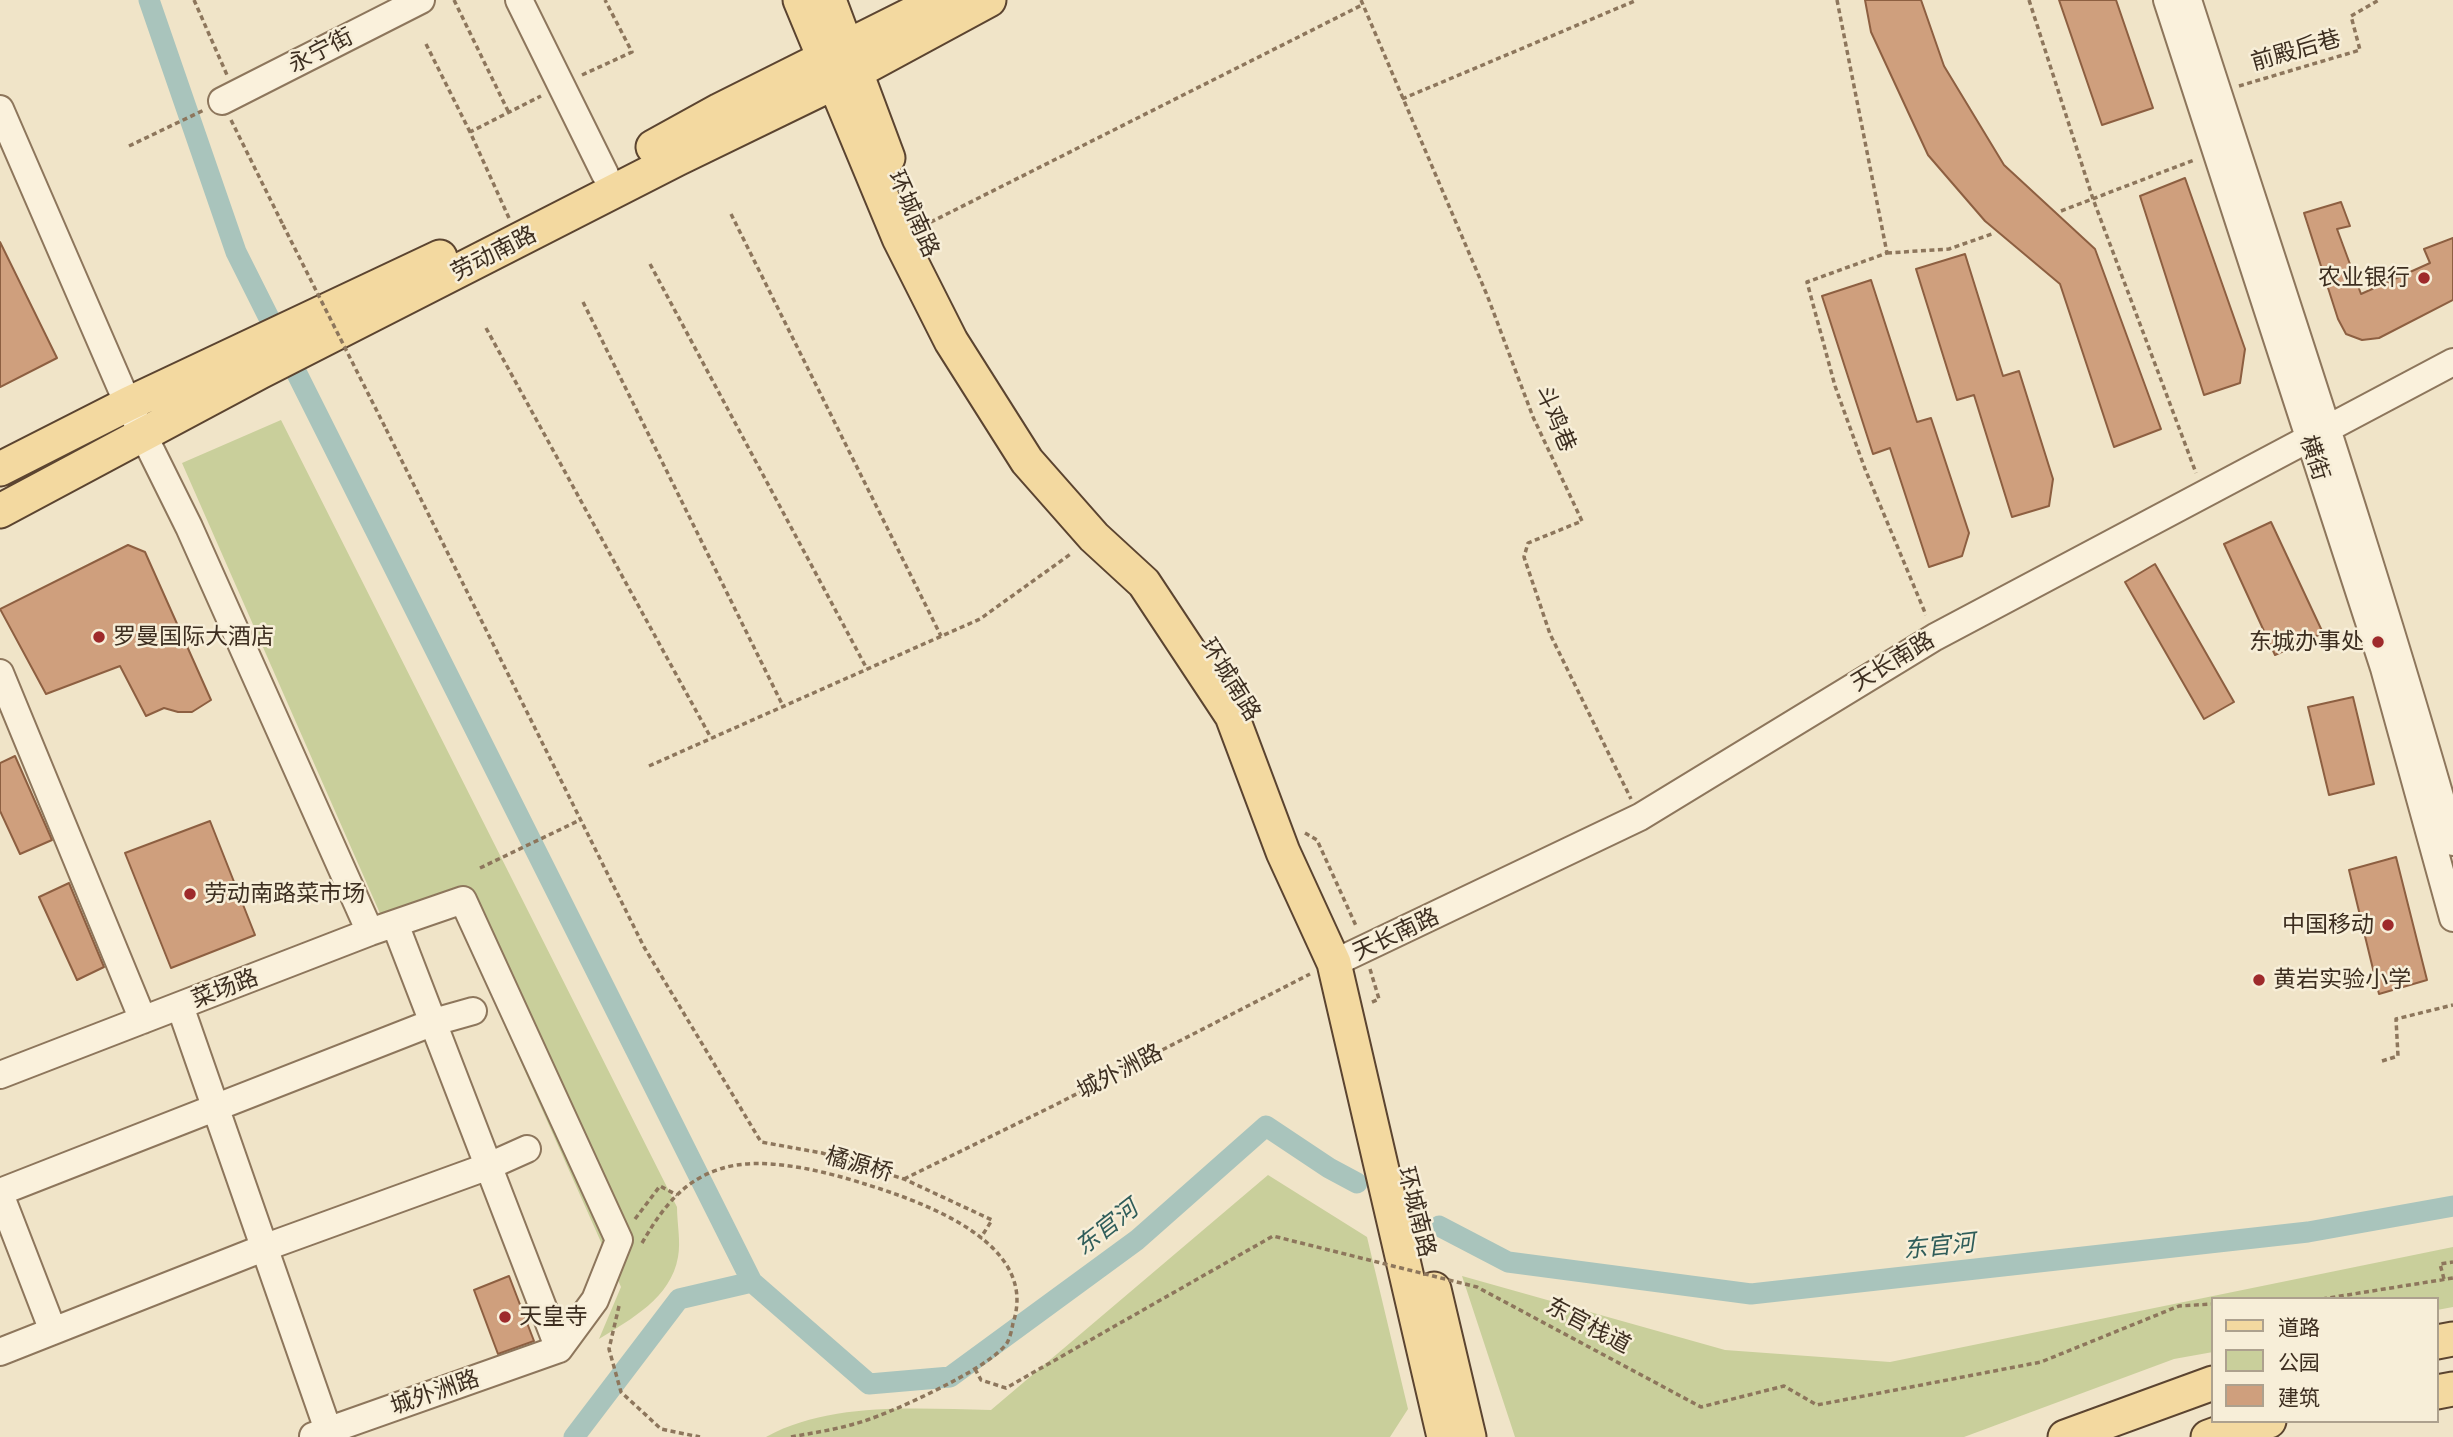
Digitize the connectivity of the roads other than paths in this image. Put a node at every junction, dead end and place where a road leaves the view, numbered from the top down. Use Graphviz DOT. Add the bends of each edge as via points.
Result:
graph roads {
  1 [pos="421,0"];
  2 [pos="519,0"];
  3 [pos="800,0"];
  4 [pos="829,0"];
  5 [pos="940,0"];
  6 [pos="989,0"];
  7 [pos="2167,0"];
  8 [pos="2188,0"];
  9 [pos="840,65"];
  10 [pos="222,101"];
  11 [pos="0,109"];
  12 [pos="605,174"];
  13 [pos="349,314"];
  14 [pos="254,360"];
  15 [pos="2453,362"];
  16 [pos="128,404"];
  17 [pos="2318,432"];
  18 [pos="142,435"];
  19 [pos="0,469"];
  20 [pos="0,511"];
  21 [pos="0,673"];
  22 [pos="2453,842"];
  23 [pos="2453,918"];
  24 [pos="396,924"];
  25 [pos="370,932"];
  26 [pos="1341,960"];
  27 [pos="180,1006"];
  28 [pos="473,1011"];
  29 [pos="143,1020"];
  30 [pos="434,1022"];
  31 [pos="0,1075"];
  32 [pos="216,1110"];
  33 [pos="527,1149"];
  34 [pos="489,1166"];
  35 [pos="0,1193"];
  36 [pos="265,1247"];
  37 [pos="53,1331"];
  38 [pos="559,1349"];
  39 [pos="0,1352"];
  40 [pos="2212,1383"];
  41 [pos="2258,1423"];
  42 [pos="1447,1433"];
  43 [pos="319,1434"];
  44 [pos="2065,1437"];
  45 [pos="2208,1437"];
  1 -- 10 [label="street, 永宁街"];
  2 -- 12 [label="street"];
  3 -- 9 [label="main road"];
  4 -- 9 [label="main road, 环城南路"];
  5 -- 9 [label="main road, 劳动南路"];
  6 -- 9 [label="main road, 劳动南路"];
  7 -- 17 [label="street, 横街" via="2216,152"];
  8 -- 17 [label="street, 横街"];
  9 -- 12 [label="main road, 劳动南路"];
  9 -- 13 [label="main road, 劳动南路" via="677,159"];
  9 -- 26 [label="main road, 环城南路" via="976,346 1044,448 1108,527 1160,575 1252,707"];
  9 -- 26 [label="main road" via="899,238 951,341 1027,461 1094,537 1144,583 1232,716 1283,852"];
  11 -- 16 [label="street"];
  12 -- 13 [label="main road, 劳动南路"];
  13 -- 14 [label="main road"];
  14 -- 16 [label="main road"];
  14 -- 18 [label="main road"];
  15 -- 17 [label="street, 天长南路"];
  16 -- 18 [label="street"];
  16 -- 19 [label="main road"];
  17 -- 22 [label="street, 横街" via="2403,665"];
  17 -- 23 [label="street, 横街"];
  17 -- 26 [label="street, 天长南路" via="1935,637 1640,817"];
  18 -- 20 [label="main road"];
  18 -- 25 [label="street" via="189,527"];
  21 -- 29 [label="street"];
  24 -- 25 [label="street, 菜场路"];
  24 -- 30 [label="street"];
  24 -- 38 [label="street, 菜场路" via="463,900 630,1244"];
  25 -- 27 [label="street, 菜场路"];
  26 -- 42 [label="main road, 环城南路" via="1365,1005"];
  27 -- 29 [label="street, 菜场路"];
  27 -- 32 [label="street"];
  28 -- 30 [label="street"];
  29 -- 31 [label="street, 菜场路"];
  30 -- 32 [label="street"];
  30 -- 34 [label="street"];
  32 -- 35 [label="street"];
  32 -- 36 [label="street"];
  33 -- 34 [label="street"];
  34 -- 36 [label="street"];
  34 -- 38 [label="street"];
  35 -- 37 [label="street"];
  36 -- 37 [label="street"];
  36 -- 43 [label="street"];
  37 -- 39 [label="street"];
  38 -- 43 [label="street, 城外洲路"];
  40 -- 44 [label="main road"];
  41 -- 45 [label="main road"];
}
